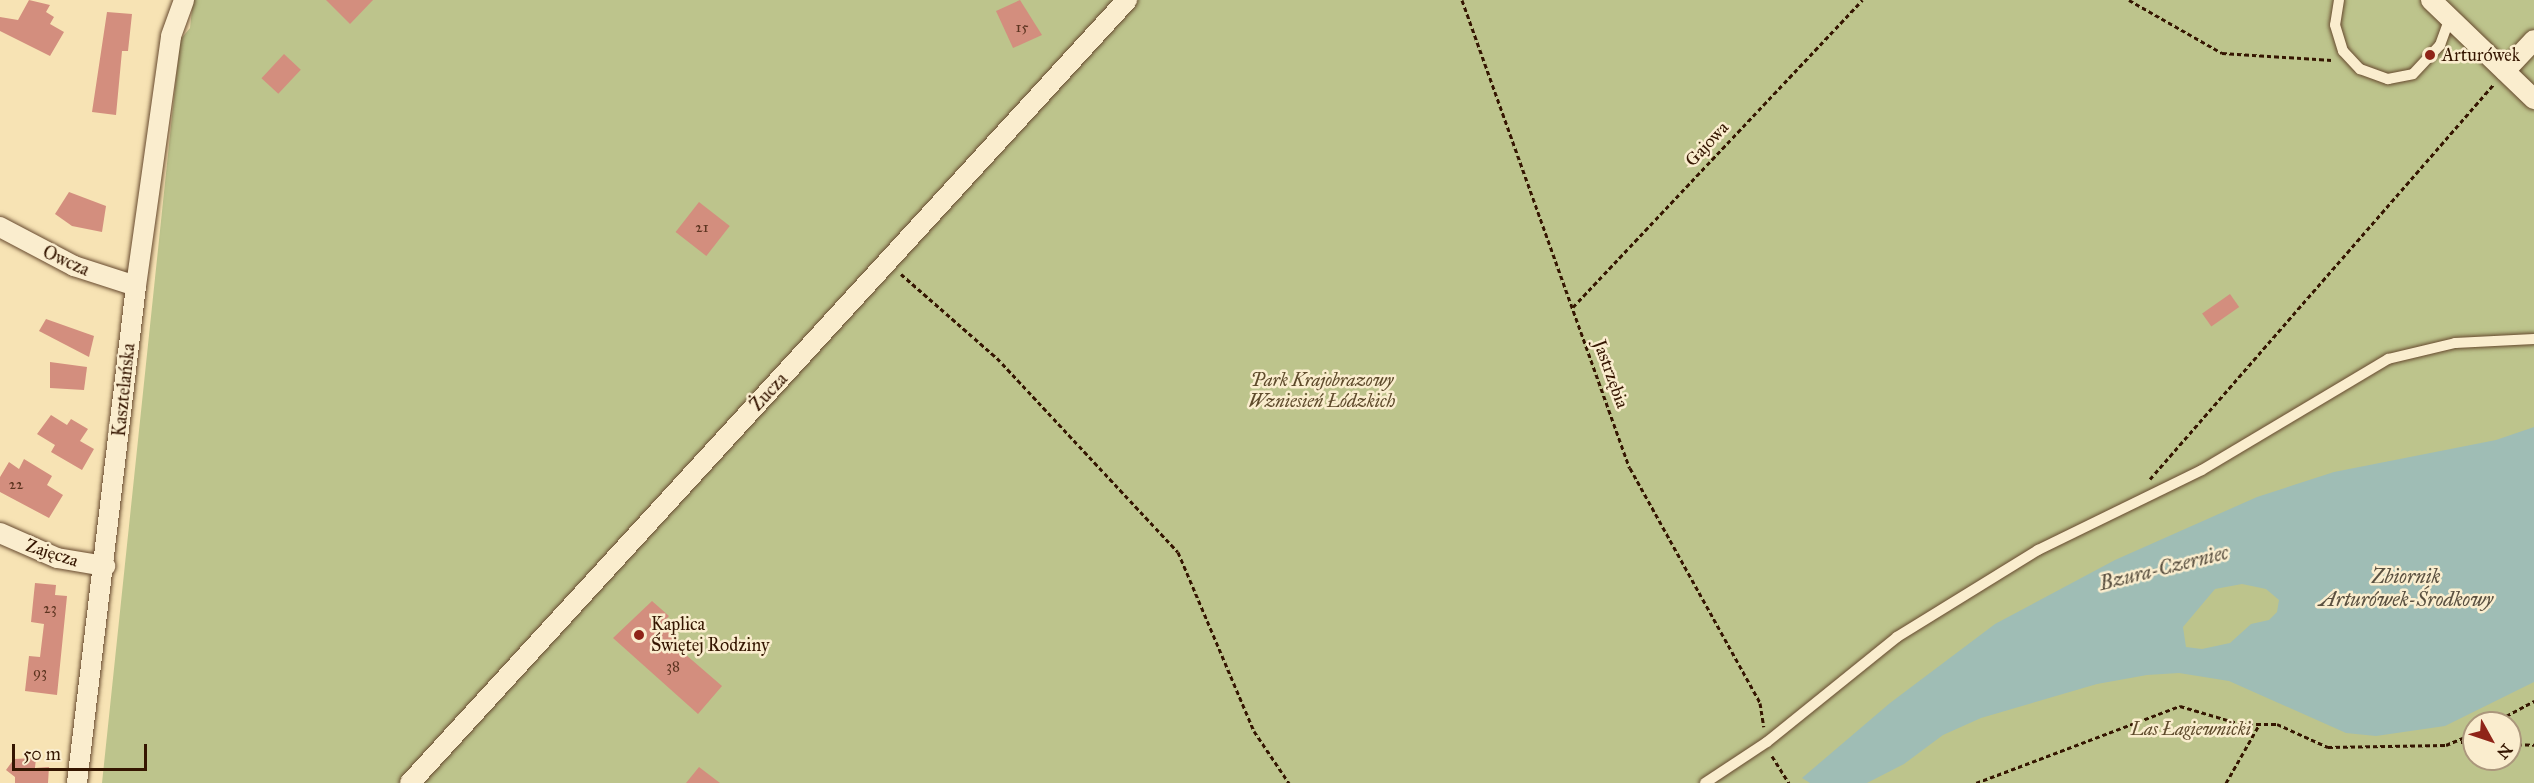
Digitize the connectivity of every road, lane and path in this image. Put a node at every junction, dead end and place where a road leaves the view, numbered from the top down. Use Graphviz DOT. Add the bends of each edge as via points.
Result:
graph roads {
  1 [pos="184,0"];
  2 [pos="1127,0"];
  3 [pos="1462,0"];
  4 [pos="1862,0"];
  5 [pos="2129,0"];
  6 [pos="2339,0"];
  7 [pos="2431,0"];
  8 [pos="2450,18"];
  9 [pos="2534,40"];
  10 [pos="2353,63"];
  11 [pos="2505,71"];
  12 [pos="2534,99"];
  13 [pos="0,227"];
  14 [pos="888,263"];
  15 [pos="136,286"];
  16 [pos="1572,307"];
  17 [pos="2534,339"];
  18 [pos="2147,482"];
  19 [pos="0,533"];
  20 [pos="105,566"];
  21 [pos="2534,701"];
  22 [pos="2515,711"];
  23 [pos="2259,725"];
  24 [pos="2462,740"];
  25 [pos="1767,742"];
  26 [pos="2458,742"];
  27 [pos="2462,742"];
  28 [pos="77,783"];
  29 [pos="410,783"];
  30 [pos="1289,783"];
  31 [pos="1705,783"];
  32 [pos="1789,783"];
  33 [pos="1976,783"];
  34 [pos="2226,783"];
  1 -- 15 [label="street, Kasztelańska" via="171,36"];
  2 -- 14 [label="street, Żucza"];
  3 -- 16 [label="path, Jastrzębia"];
  4 -- 16 [label="path, Gajowa"];
  5 -- 10 [label="path" via="2222,53"];
  6 -- 10 [label="lane" via="2336,33"];
  7 -- 8 [label="street"];
  8 -- 10 [label="lane" via="2440,45 2409,76 2377,76"];
  8 -- 11 [label="street"];
  9 -- 11 [label="street"];
  11 -- 12 [label="street"];
  11 -- 18 [label="path"];
  13 -- 15 [label="street, Owcza" via="74,266"];
  14 -- 29 [label="street, Żucza"];
  14 -- 30 [label="path" via="997,358 1178,552 1254,731"];
  15 -- 20 [label="street, Kasztelańska"];
  16 -- 25 [label="path, Jastrzębia" via="1630,468 1760,703"];
  17 -- 25 [label="lane" via="2455,343 2388,359 2202,470 2038,550 1897,637"];
  19 -- 20 [label="street, Zajęcza" via="57,558"];
  20 -- 28 [label="street, Kasztelańska"];
  21 -- 22 [label="path"];
  23 -- 26 [label="path" via="2277,724 2328,747"];
  23 -- 33 [label="path" via="2180,706"];
  23 -- 34 [label="path"];
  24 -- 26 [label="path"];
  25 -- 31 [label="lane"];
  25 -- 32 [label="path, Jastrzębia" via="1775,766"];
  26 -- 27 [label="path"];
}
